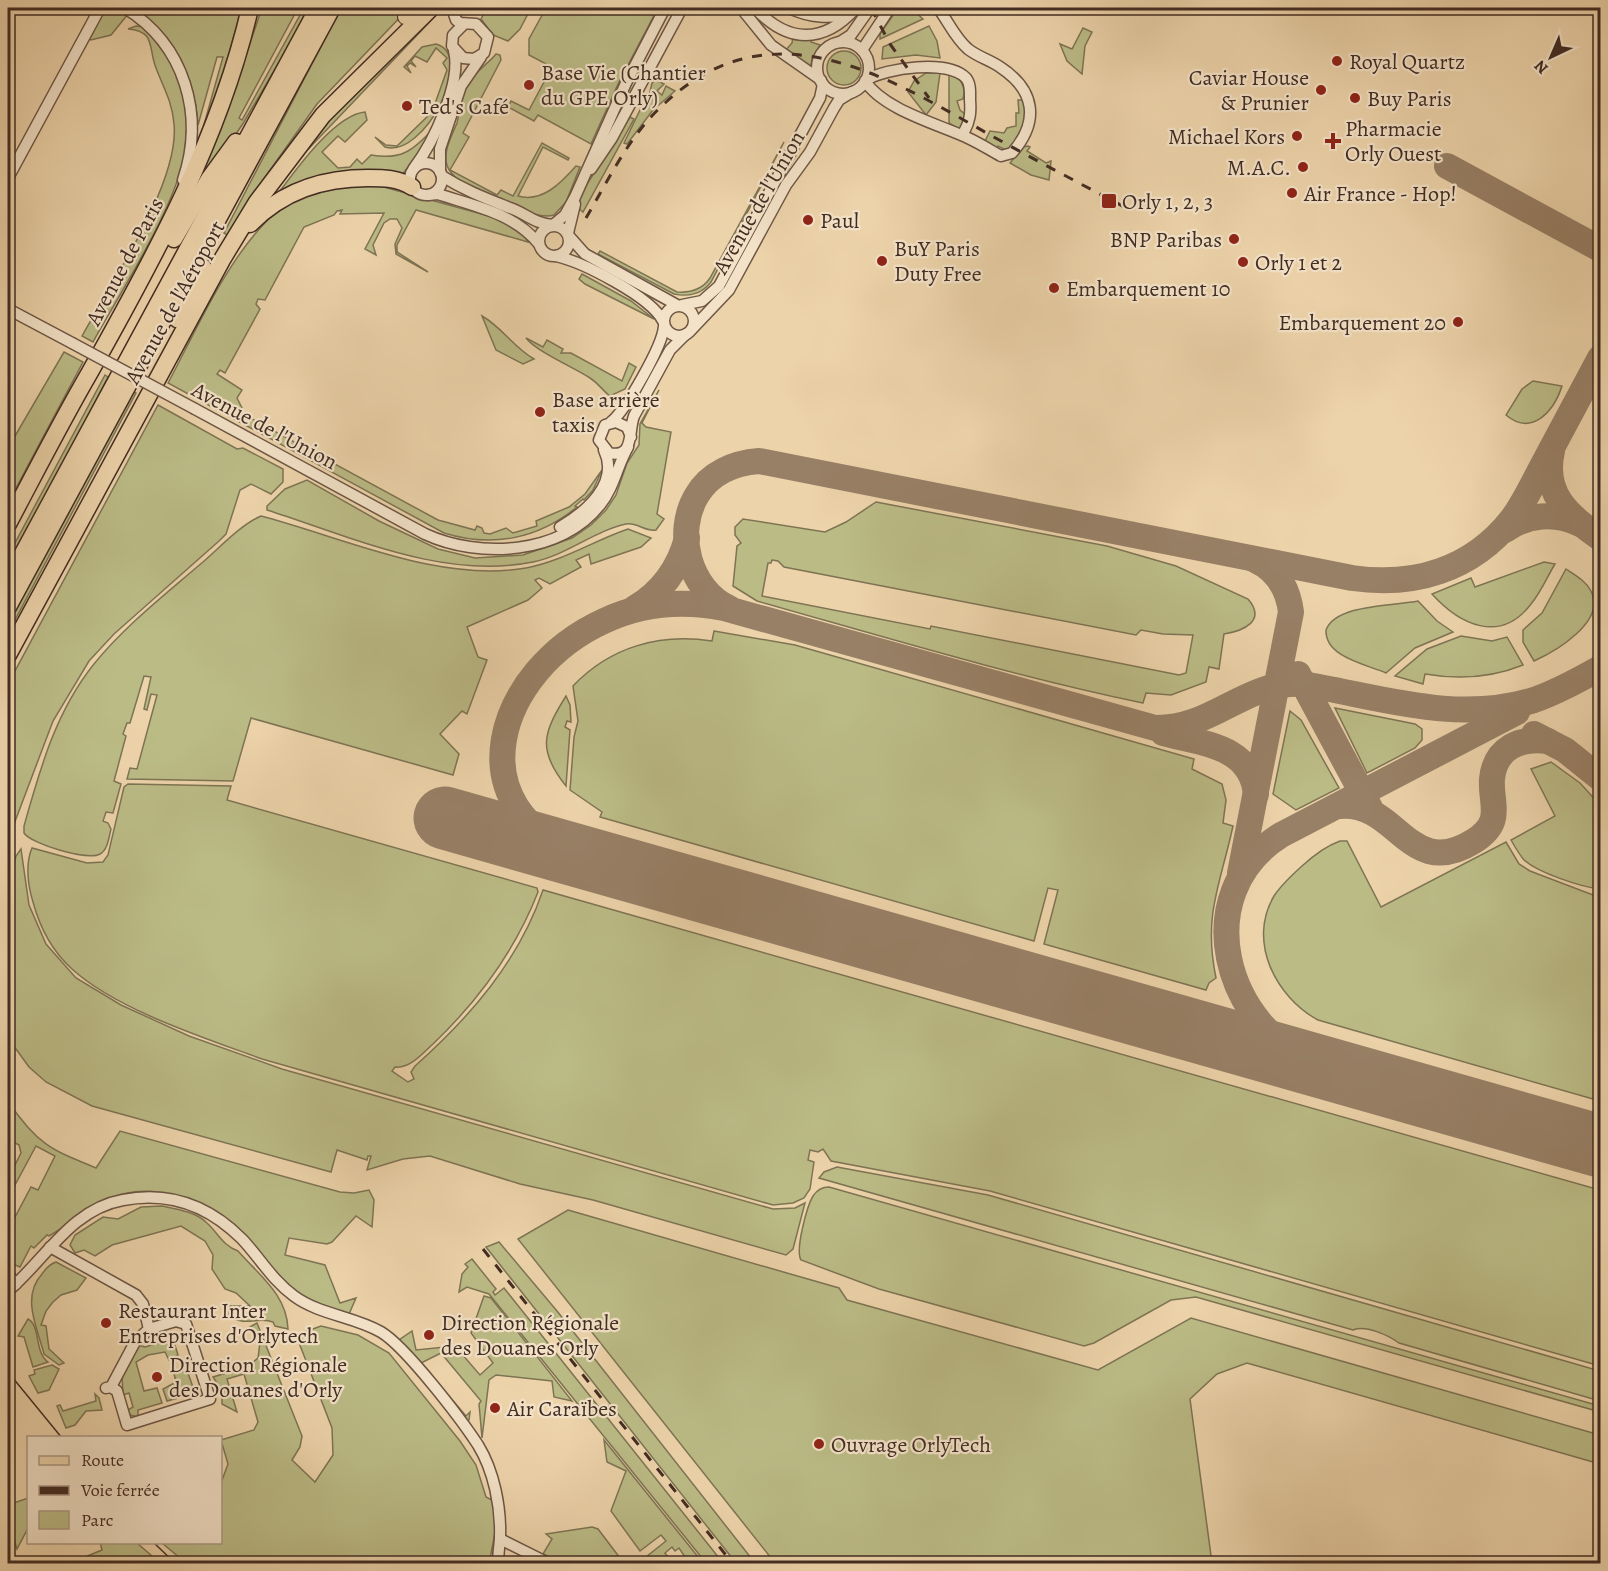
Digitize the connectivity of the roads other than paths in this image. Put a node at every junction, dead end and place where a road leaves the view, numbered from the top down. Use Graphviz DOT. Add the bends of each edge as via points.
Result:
graph roads {
  1 [pos="100,8"];
  2 [pos="125,8"];
  3 [pos="250,8"];
  4 [pos="318,8"];
  5 [pos="332,8"];
  6 [pos="431,8"];
  7 [pos="452,8"];
  8 [pos="665,8"];
  9 [pos="682,8"];
  10 [pos="741,8"];
  11 [pos="755,8"];
  12 [pos="789,8"];
  13 [pos="857,8"];
  14 [pos="870,8"];
  15 [pos="890,8"];
  16 [pos="938,8"];
  17 [pos="410,12"];
  18 [pos="464,24"];
  19 [pos="840,42"];
  20 [pos="862,50"];
  21 [pos="454,51"];
  22 [pos="483,54"];
  23 [pos="866,80"];
  24 [pos="822,82"];
  25 [pos="852,92"];
  26 [pos="268,101"];
  27 [pos="265,130"];
  28 [pos="964,132"];
  29 [pos="302,141"];
  30 [pos="414,168"];
  31 [pos="441,174"];
  32 [pos="8,178"];
  33 [pos="412,187"];
  34 [pos="428,195"];
  35 [pos="575,197"];
  36 [pos="180,203"];
  37 [pos="553,225"];
  38 [pos="568,234"];
  39 [pos="234,239"];
  40 [pos="539,244"];
  41 [pos="556,256"];
  42 [pos="679,305"];
  43 [pos="8,309"];
  44 [pos="664,323"];
  45 [pos="689,331"];
  46 [pos="71,407"];
  47 [pos="611,422"];
  48 [pos="630,442"];
  49 [pos="604,450"];
  50 [pos="114,458"];
  51 [pos="8,524"];
  52 [pos="512,548"];
  53 [pos="8,581"];
  54 [pos="8,607"];
  55 [pos="8,655"];
  56 [pos="50,1247"];
  57 [pos="8,1274"];
  58 [pos="12,1288"];
  59 [pos="149,1329"];
  60 [pos="500,1539"];
  61 [pos="499,1563"];
  62 [pos="550,1563"];
  1 -- 32 [label="street"];
  2 -- 36 [label="street" via="151,27 169,48 190,96 192,138"];
  3 -- 36 [label="highway, Avenue de Paris" via="214,123"];
  4 -- 26 [label="highway"];
  5 -- 27 [label="highway"];
  6 -- 29 [label="highway, Avenue de l'Aéroport" via="337,99"];
  7 -- 18 [label="street" via="453,16"];
  8 -- 35 [label="street" via="621,92"];
  9 -- 35 [label="street" via="612,138"];
  10 -- 24 [label="street" via="771,45"];
  11 -- 13 [label="street" via="781,27 810,35 831,31"];
  12 -- 13 [label="street" via="829,17"];
  14 -- 19 [label="street, Avenue de l'Union" via="851,35"];
  15 -- 20 [label="street"];
  16 -- 23 [label="street" via="962,43 1000,67 1028,95 1025,134 1012,153 1005,157 938,128 874,93"];
  17 -- 29 [label="highway" via="330,93 304,126"];
  18 -- 21 [label="street" via="453,35"];
  18 -- 22 [label="street" via="476,24 486,31 489,42"];
  19 -- 20 [label="street"];
  19 -- 24 [label="street, Avenue de l'Union" via="829,46 820,56"];
  20 -- 23 [label="street" via="869,66"];
  21 -- 22 [label="street" via="468,60"];
  21 -- 30 [label="street" via="453,80 437,128"];
  22 -- 31 [label="street" via="460,86 439,155"];
  23 -- 25 [label="street, Avenue de l'Union"];
  23 -- 28 [label="street" via="916,67 956,71 966,78 969,87 971,112"];
  24 -- 25 [label="street" via="837,93"];
  24 -- 42 [label="street, Avenue de l'Union" via="820,98 718,286 702,301"];
  25 -- 45 [label="street, Avenue de l'Union" via="839,100 786,185 729,290"];
  26 -- 46 [label="highway" via="209,179 87,392"];
  26 -- 53 [label="highway"];
  27 -- 50 [label="highway" via="254,167 114,443"];
  27 -- 54 [label="highway"];
  29 -- 39 [label="highway, Avenue de l'Aéroport"];
  30 -- 31 [label="street" via="430,163"];
  30 -- 33 [label="street" via="410,175"];
  31 -- 34 [label="street" via="440,186"];
  31 -- 37 [label="street" via="472,195 540,224"];
  33 -- 34 [label="street"];
  33 -- 39 [label="highway" via="402,181 376,178 311,184 278,201"];
  34 -- 40 [label="street" via="438,194 508,218"];
  35 -- 37 [label="street"];
  35 -- 38 [label="street"];
  36 -- 46 [label="highway, Avenue de Paris"];
  37 -- 38 [label="street"];
  37 -- 40 [label="street" via="542,232"];
  38 -- 41 [label="street" via="567,249"];
  38 -- 42 [label="street" via="585,254"];
  39 -- 50 [label="highway, Avenue de l'Aéroport"];
  40 -- 41 [label="street" via="545,253"];
  41 -- 44 [label="street" via="638,296 656,310"];
  42 -- 44 [label="street, Avenue de l'Union" via="666,312"];
  42 -- 45 [label="street" via="693,315"];
  43 -- 52 [label="street, Avenue de l'Union, bridge" via="437,540 478,549"];
  44 -- 45 [label="street" via="672,334"];
  44 -- 47 [label="street, Avenue de l'Union" via="659,344 628,402"];
  45 -- 48 [label="street, Avenue de l'Union" via="670,350 645,396 631,423"];
  46 -- 51 [label="highway, Avenue de Paris"];
  47 -- 48 [label="street" via="622,423"];
  47 -- 49 [label="street, Avenue de l'Union" via="599,434"];
  48 -- 49 [label="street" via="614,454"];
  48 -- 52 [label="street, Avenue de l'Union" via="607,496 588,517 558,536"];
  49 -- 52 [label="street, Avenue de l'Union" via="609,462 607,476 590,505 554,531"];
  50 -- 55 [label="highway, Avenue de l'Aéroport"];
  56 -- 58 [label="street"];
  56 -- 59 [label="street" via="136,1295 143,1304"];
  56 -- 60 [label="street" via="80,1219 120,1200 178,1200 219,1218 292,1295 316,1309 380,1332 420,1371 479,1447 495,1491"];
  57 -- 58 [label="street"];
  59 -- 59 [label="street" via="135,1342 108,1387 117,1391 127,1425 210,1399 186,1324 176,1321"];
  60 -- 61 [label="street"];
  60 -- 62 [label="street"];
}
